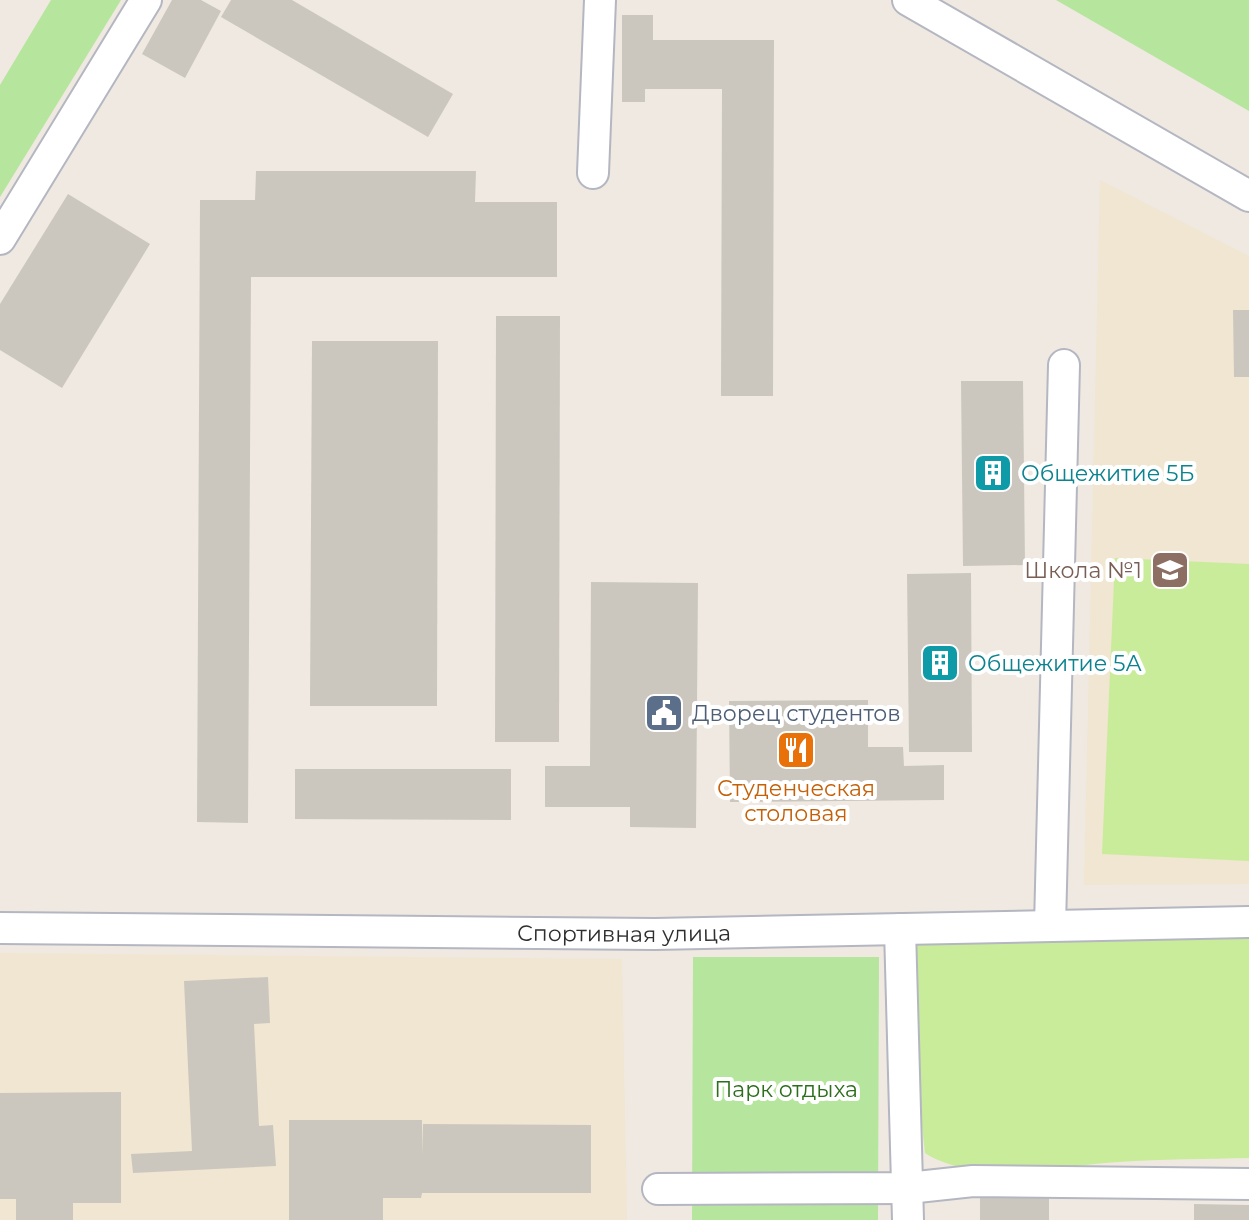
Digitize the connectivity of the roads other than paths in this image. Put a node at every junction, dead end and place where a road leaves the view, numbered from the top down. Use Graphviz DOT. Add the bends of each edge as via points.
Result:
graph roads {
  1 [pos="146,0"];
  2 [pos="600,0"];
  3 [pos="908,0"];
  4 [pos="593,173"];
  5 [pos="1249,196"];
  6 [pos="0,239"];
  7 [pos="1064,365"];
  8 [pos="1249,922"];
  9 [pos="1050,926"];
  10 [pos="0,928"];
  11 [pos="900,929"];
  12 [pos="1249,1184"];
  13 [pos="908,1188"];
  14 [pos="658,1189"];
  15 [pos="908,1220"];
  1 -- 6 [label="street"];
  2 -- 4 [label="street"];
  3 -- 5 [label="street"];
  7 -- 9 [label="street"];
  8 -- 9 [label="street, Спортивная улица"];
  9 -- 11 [label="street, Спортивная улица"];
  10 -- 11 [label="street, Спортивная улица" via="655,934"];
  11 -- 13 [label="street"];
  12 -- 13 [label="street" via="973,1181"];
  13 -- 14 [label="street"];
  13 -- 15 [label="street"];
}
